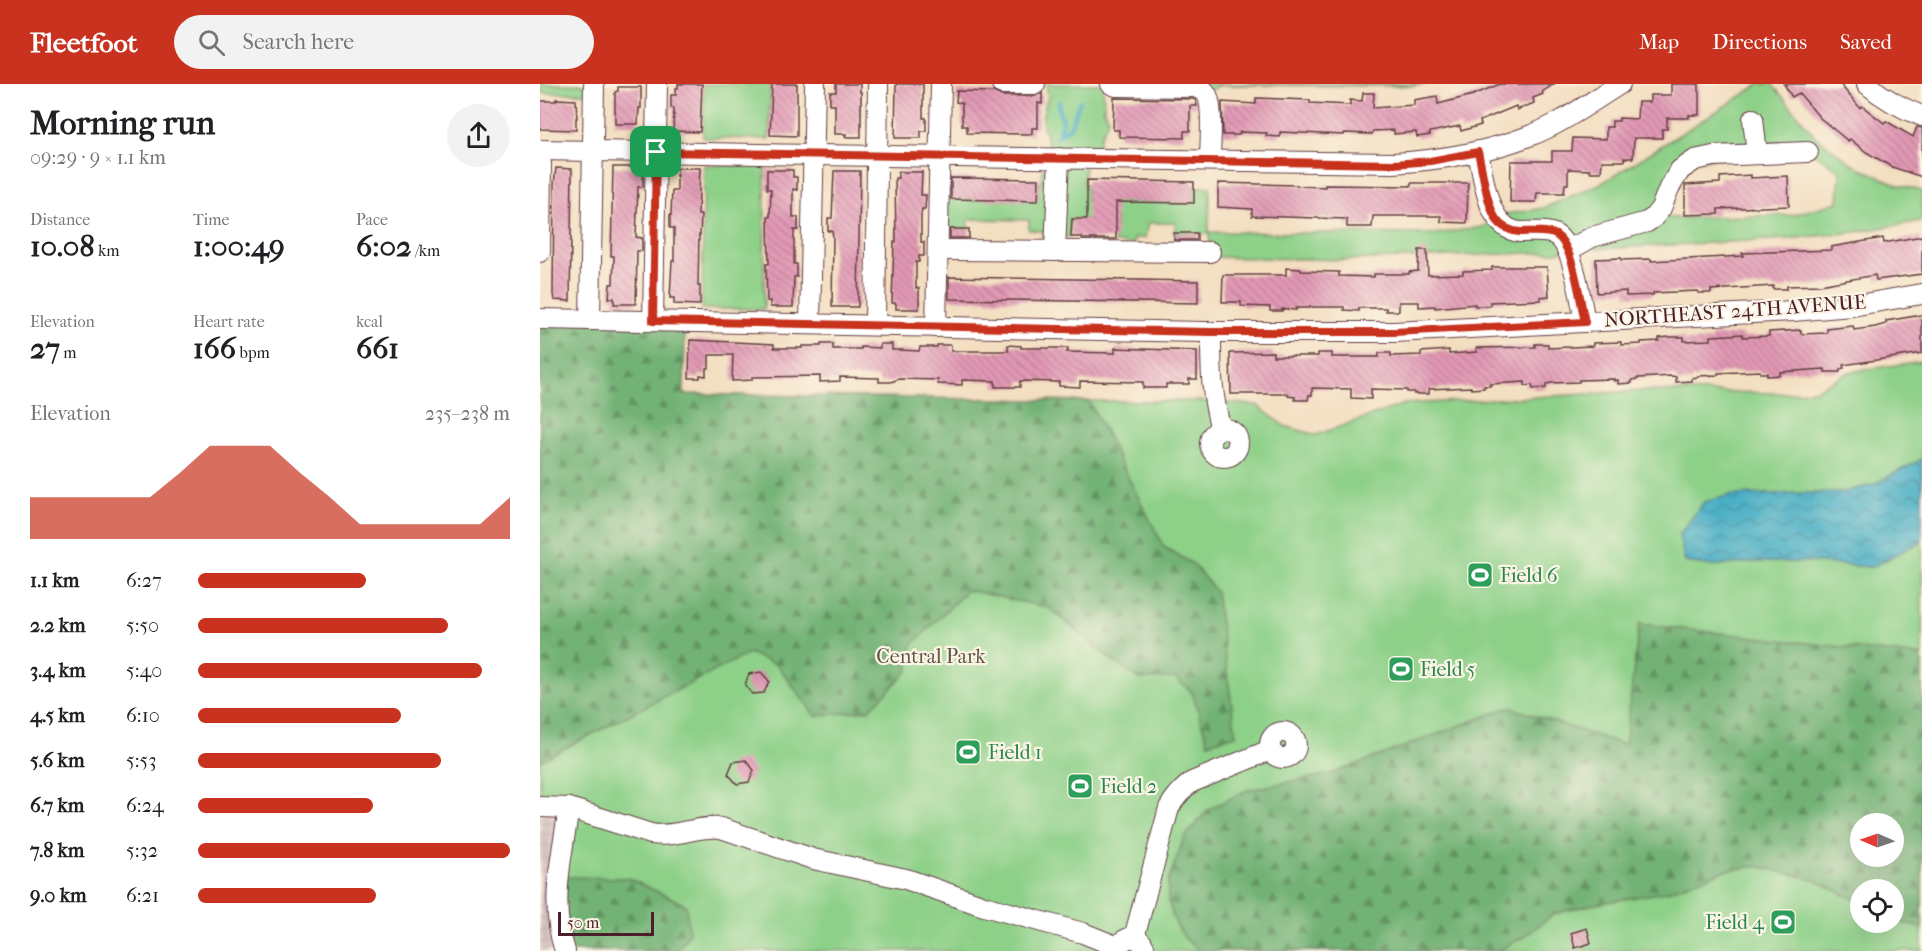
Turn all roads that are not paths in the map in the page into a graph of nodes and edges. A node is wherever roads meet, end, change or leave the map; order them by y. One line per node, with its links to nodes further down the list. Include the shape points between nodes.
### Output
1 (594, 84): 14 (street)
2 (657, 84): 15 (street)
3 (816, 84): 19 (street)
4 (878, 84): 20 (street)
5 (941, 84): 21 (street)
6 (1002, 84): 7 (street)
7 (1035, 84)
8 (1111, 84): 23 (street, via 1193,87 1206,92 1210,105)
9 (1620, 84): 16 (street, via 1546,128)
10 (1867, 84): 11 (street, via 1888,100)
11 (1922, 116)
12 (1753, 120): 18 (street)
13 (540, 150): 14 (street)
14 (593, 151): 15 (street); 33 (street)
15 (656, 152): 19 (street); 34 (street)
16 (1478, 152): 23 (street, via 1394,164); 26 (street, via 1497,220 1514,231 1556,235)
17 (1808, 153): 18 (street)
18 (1757, 154): 26 (street, via 1695,160 1680,170 1653,218)
19 (814, 155): 20 (street); 36 (street)
20 (877, 156): 21 (street); 37 (street)
21 (939, 157): 22 (street); 38 (street)
22 (1059, 158): 23 (street); 28 (street)
23 (1210, 160)
24 (541, 163): 25 (street)
25 (540, 233): 29 (street)
26 (1567, 249): 35 (street)
27 (949, 250): 28 (street)
28 (1055, 250): 30 (street)
29 (540, 252)
30 (1210, 252)
31 (1922, 294): 35 (street, NORTHEAST 24TH AVENUE, via 1827,309)
32 (540, 320): 33 (street, NORTHEAST 24TH AVENUE)
33 (590, 320): 34 (street, NORTHEAST 24TH AVENUE)
34 (653, 321): 36 (street, NORTHEAST 24TH AVENUE)
35 (1585, 322): 39 (street, NORTHEAST 24TH AVENUE, via 1394,332)
36 (810, 324): 37 (street, NORTHEAST 24TH AVENUE)
37 (875, 325): 38 (street, NORTHEAST 24TH AVENUE)
38 (936, 327): 39 (street, NORTHEAST 24TH AVENUE)
39 (1211, 332): 40 (street, via 1211,376)
40 (1221, 429)
41 (1270, 750): 44 (street, via 1192,782 1174,798)
42 (540, 807): 43 (street)
43 (569, 808): 44 (street, via 662,836 710,826 721,828 813,859 906,879 984,906); 45 (street, via 556,913)
44 (1129, 947)
45 (565, 951)

